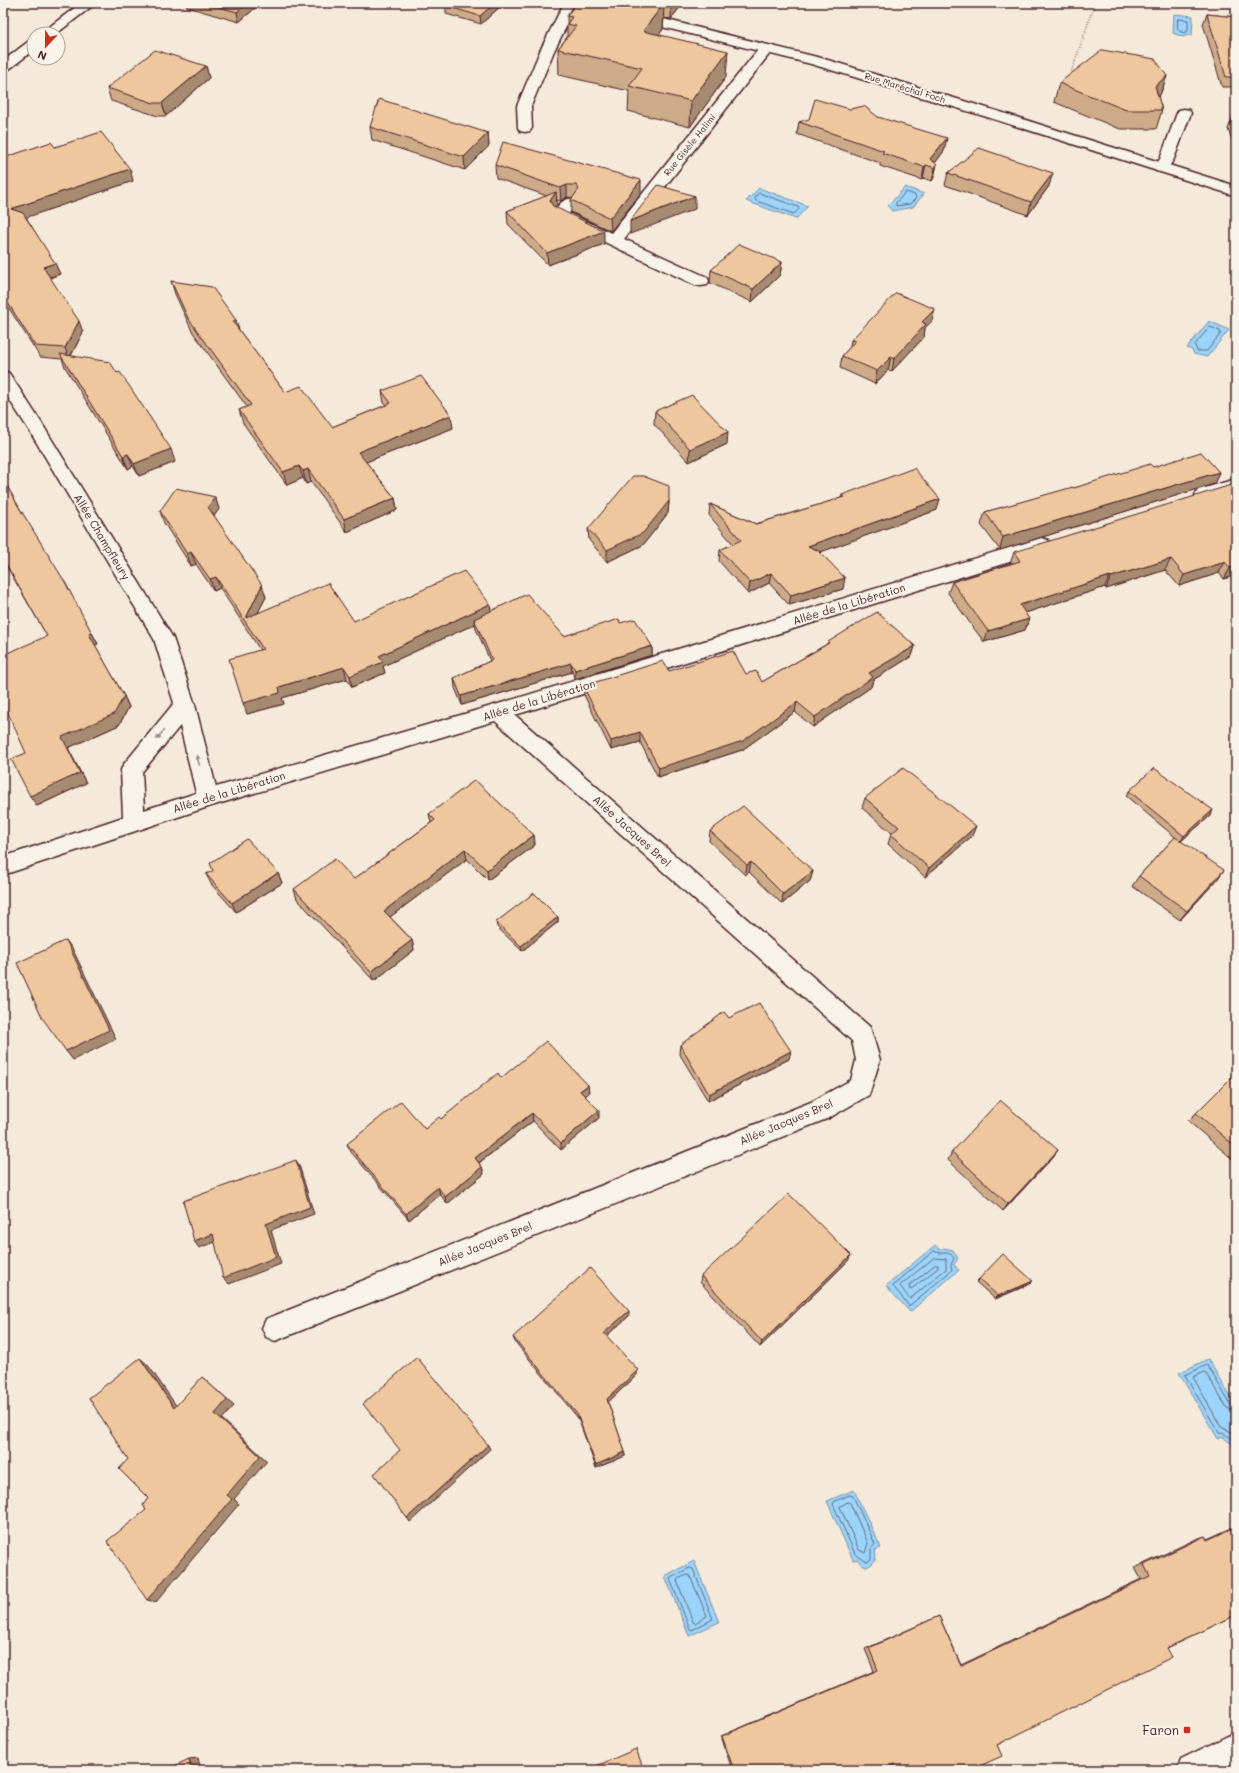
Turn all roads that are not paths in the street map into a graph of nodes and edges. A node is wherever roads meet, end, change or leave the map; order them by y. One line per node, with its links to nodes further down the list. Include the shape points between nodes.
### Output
1 (89, 3): 3 (lane)
2 (570, 3): 4 (street, Rue Maréchal Foch, via 640,17); 8 (lane, via 524,106)
3 (58, 26)
4 (766, 49): 9 (street, Rue Maréchal Foch, via 862,75); 12 (street, Rue Gisèle Halimi)
5 (26, 50): 6 (lane)
6 (3, 67)
7 (1184, 113): 9 (lane, via 1167,159)
8 (525, 128)
9 (1161, 168): 10 (street, Rue Maréchal Foch)
10 (1236, 191)
11 (570, 202): 12 (street, via 560,215)
12 (614, 240): 13 (street)
13 (700, 281)
14 (3, 377): 18 (street, Allée Champfleury, via 163,638)
15 (1236, 485): 16 (street)
16 (1183, 502)
17 (1062, 539): 19 (street, Allée de la Libération)
18 (185, 706): 20 (street, Allée Champfleury, one-way to 18); 21 (street, one-way to 21, via 131,770)
19 (498, 712): 20 (street, Allée de la Libération); 23 (street, Allée Jacques Brel, via 862,1035 868,1060 861,1087 820,1110)
20 (208, 798): 21 (street, Allée de la Libération)
21 (134, 823): 22 (street, Allée de la Libération)
22 (3, 866)
23 (275, 1328)
24 (1236, 1747): 25 (street)
25 (1192, 1770)

